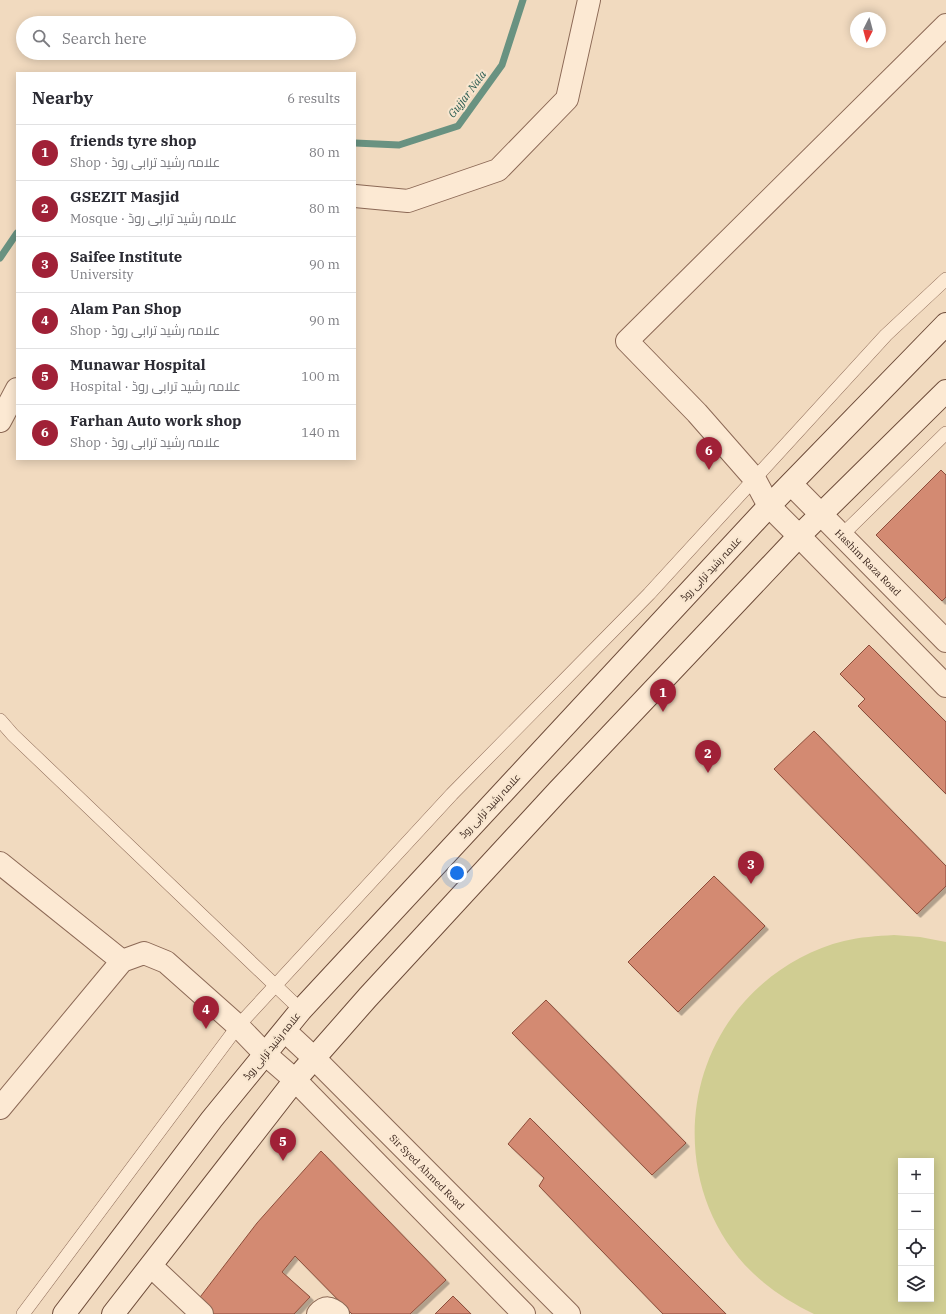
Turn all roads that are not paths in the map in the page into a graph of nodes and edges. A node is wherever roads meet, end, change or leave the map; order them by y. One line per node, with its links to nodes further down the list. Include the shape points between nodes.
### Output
1 (589, 0): 3 (street, via 567,99 498,170 408,201)
2 (946, 25): 10 (street, via 627,341 697,413)
3 (356, 196)
4 (946, 280): 10 (lane, via 886,335)
5 (946, 324): 11 (street, علامہ رشید ترابی روڈ)
6 (16, 391): 8 (street)
7 (946, 391): 13 (street)
8 (0, 421)
9 (946, 433): 14 (lane)
10 (754, 478): 12 (street); 21 (lane, via 649,594 452,794)
11 (791, 484): 12 (street, علامہ رشید ترابی روڈ); 13 (street, Hashim Raza Road)
12 (769, 506): 15 (street); 22 (street, علامہ رشید ترابی روڈ)
13 (821, 514): 14 (street, Hashim Raza Road); 15 (street)
14 (842, 535): 16 (street, Hashim Raza Road)
15 (799, 536): 17 (street); 26 (street, via 548,803)
16 (946, 641)
17 (946, 686)
18 (0, 720): 21 (lane)
19 (0, 863): 20 (street)
20 (122, 961): 23 (street, via 144,953 166,962); 28 (street)
21 (275, 985): 22 (lane); 23 (lane)
22 (301, 1010): 24 (street, علامہ رشید ترابی روڈ)
23 (238, 1026): 25 (street); 30 (lane)
24 (285, 1031): 25 (street, علامہ رشید ترابی روڈ); 26 (street, Sir Syed Ahmed Road)
25 (265, 1054): 27 (street); 31 (street, علامہ رشید ترابی روڈ, via 212,1119)
26 (314, 1058): 27 (street); 37 (street, Sir Syed Ahmed Road)
27 (295, 1080): 29 (street); 36 (street)
28 (0, 1108)
29 (151, 1266): 32 (street); 33 (street)
30 (23, 1314)
31 (64, 1314)
32 (113, 1314)
33 (202, 1314)
34 (318, 1314): 35 (street, via 328,1308 334,1309)
35 (338, 1314)
36 (524, 1314)
37 (569, 1314)

